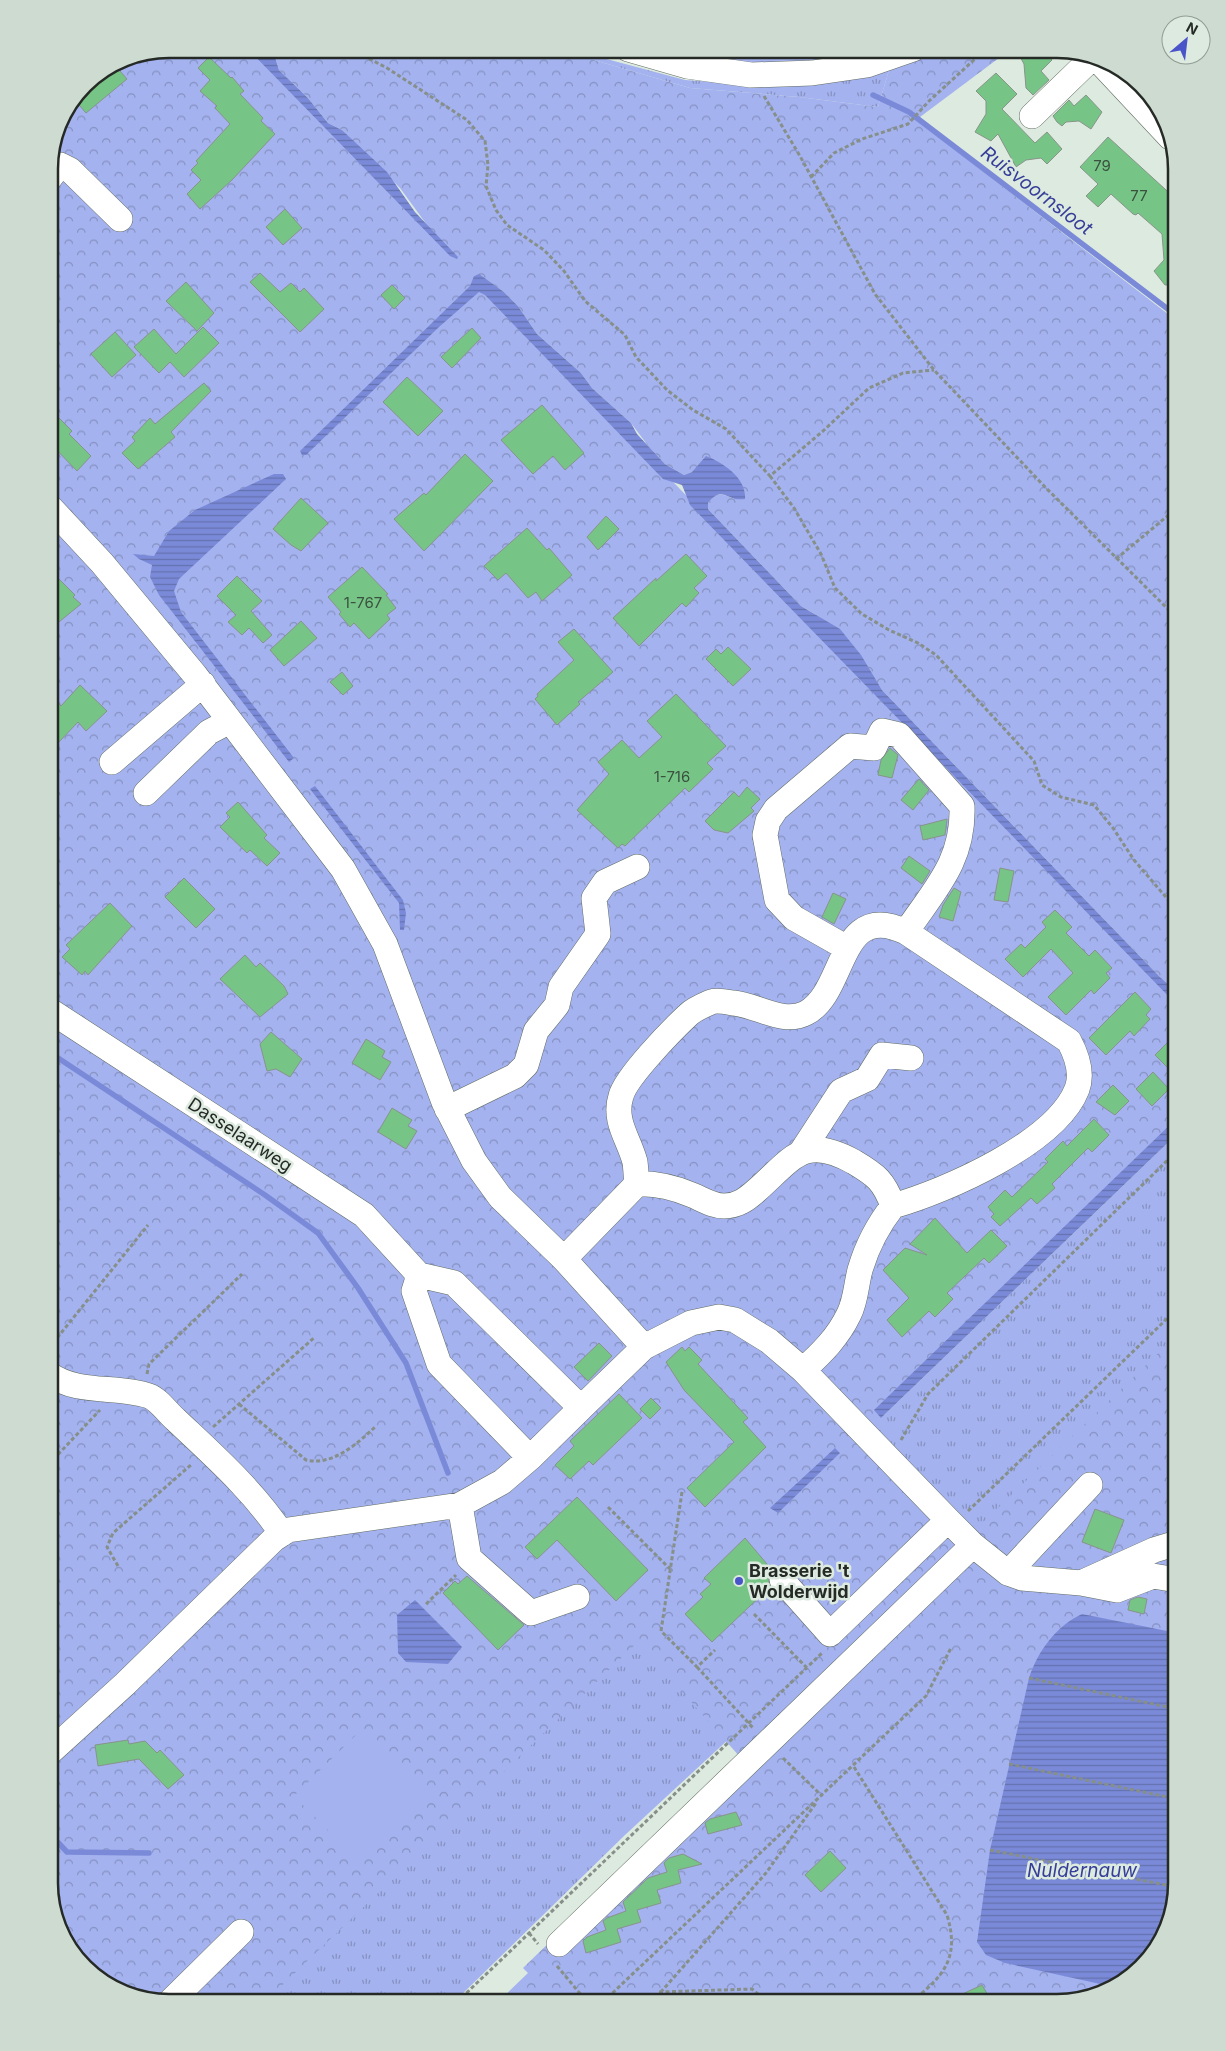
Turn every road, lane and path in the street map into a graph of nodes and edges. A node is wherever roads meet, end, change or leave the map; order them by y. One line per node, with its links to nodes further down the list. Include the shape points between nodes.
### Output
1 (368, 58): 14 (path, via 467,120 484,141 488,166 486,186 496,210 508,225 544,250 586,301 625,335 636,357 667,390 692,410 726,429)
2 (659, 58): 7 (street, via 686,66)
3 (887, 58): 7 (street, via 867,65 812,74)
4 (976, 58): 11 (path, via 908,124 862,139 834,153)
5 (1088, 62): 8 (street)
6 (1106, 69): 9 (street)
7 (752, 75): 11 (path)
8 (1032, 116)
9 (1160, 127)
10 (58, 166): 12 (street, via 70,170)
11 (811, 177): 13 (path, via 874,294)
12 (120, 219)
13 (934, 370): 14 (path, via 902,374 869,388); 17 (path)
14 (770, 476): 24 (path, via 794,508 821,554 835,588 862,614 936,655 1034,761 1042,785 1061,797 1094,805 1145,875)
15 (58, 516): 19 (street, via 102,562)
16 (1168, 516): 17 (path)
17 (1116, 559): 18 (path)
18 (1168, 609)
19 (202, 684): 20 (street); 21 (street)
20 (230, 720): 22 (street, via 208,732); 29 (street, via 343,869 381,936)
21 (112, 762)
22 (146, 793)
23 (637, 867): 29 (street, via 605,882 594,898 598,934 561,987 557,1005 536,1031 526,1065 515,1076)
24 (1168, 900)
25 (906, 932): 26 (street, via 894,927 874,927 857,933); 26 (street, via 950,868 961,836 962,806 900,735 882,731 874,748 850,746 776,809 768,821 765,835 777,900 794,918); 33 (street, via 1069,1041 1080,1071 1077,1089 1064,1110 1022,1146 991,1166 943,1189)
26 (847, 948): 32 (street, via 824,997 808,1013 794,1018 736,1003 712,1002 689,1014 638,1069 621,1096 620,1121 634,1161)
27 (58, 1016): 37 (street, Dasselaarweg, via 364,1215)
28 (911, 1058): 30 (street, via 882,1055 867,1078 841,1091)
29 (447, 1109): 35 (street, via 474,1161 500,1197)
30 (802, 1151): 32 (street, via 742,1203 716,1205 652,1183); 33 (street, via 820,1148 841,1155 880,1179)
31 (1168, 1160): 52 (path, via 928,1394)
32 (637, 1184): 35 (street)
33 (893, 1206): 42 (street, via 866,1250 857,1293 838,1334)
34 (148, 1225): 39 (path)
35 (564, 1259): 41 (street)
36 (242, 1274): 45 (path, via 149,1364)
37 (419, 1274): 47 (street, via 454,1283); 51 (street, via 414,1291 439,1364)
38 (1168, 1317): 57 (path)
39 (58, 1337)
40 (316, 1337): 46 (path)
41 (644, 1347): 42 (street, via 691,1323 719,1317 735,1320 769,1341); 47 (street)
42 (803, 1370): 52 (street)
43 (58, 1380): 44 (street)
44 (118, 1392): 45 (street); 50 (path)
45 (143, 1395): 49 (street, via 150,1396)
46 (239, 1404): 48 (path, via 306,1460 317,1462 336,1456); 49 (path)
47 (581, 1408): 51 (street)
48 (375, 1428)
49 (203, 1445): 58 (street, via 267,1511); 61 (path, via 113,1533 107,1547)
50 (58, 1455)
51 (530, 1458): 55 (street, via 502,1482)
52 (889, 1460): 57 (street)
53 (1090, 1485): 63 (street)
54 (682, 1492): 62 (path)
55 (460, 1505): 58 (street, via 288,1530); 67 (street, via 469,1558 531,1613)
56 (608, 1507): 62 (path)
57 (950, 1523): 59 (street); 65 (street, via 830,1634)
58 (282, 1534): 77 (street)
59 (973, 1544): 63 (street); 76 (street)
60 (1168, 1546): 66 (street)
61 (118, 1566)
62 (670, 1569): 71 (path, via 660,1630)
63 (1008, 1574): 66 (street)
64 (1168, 1578): 66 (street, via 1153,1576 1117,1590)
65 (782, 1580)
66 (1081, 1583)
67 (577, 1597)
68 (754, 1614): 72 (path)
69 (951, 1648): 79 (path, via 926,1696)
70 (715, 1650): 71 (path)
71 (696, 1667): 75 (path)
72 (810, 1672)
73 (1029, 1678): 74 (path)
74 (1168, 1707)
75 (749, 1723): 76 (path); 85 (path)
76 (767, 1742): 80 (path); 86 (street)
77 (58, 1744)
78 (1009, 1764): 81 (path)
79 (854, 1766): 80 (path); 93 (path, via 947,1915 952,1951 946,1968)
80 (821, 1795): 87 (path, via 766,1873); 91 (path)
81 (1168, 1797)
82 (990, 1850): 83 (path)
83 (1168, 1885)
84 (241, 1932): 88 (street)
85 (529, 1933): 86 (path); 89 (path)
86 (551, 1950): 90 (path)
87 (659, 1992): 92 (path, via 752,1989)
88 (179, 1993)
89 (467, 1993)
90 (581, 1993)
91 (611, 1994)
92 (758, 1994)
93 (919, 1994)

